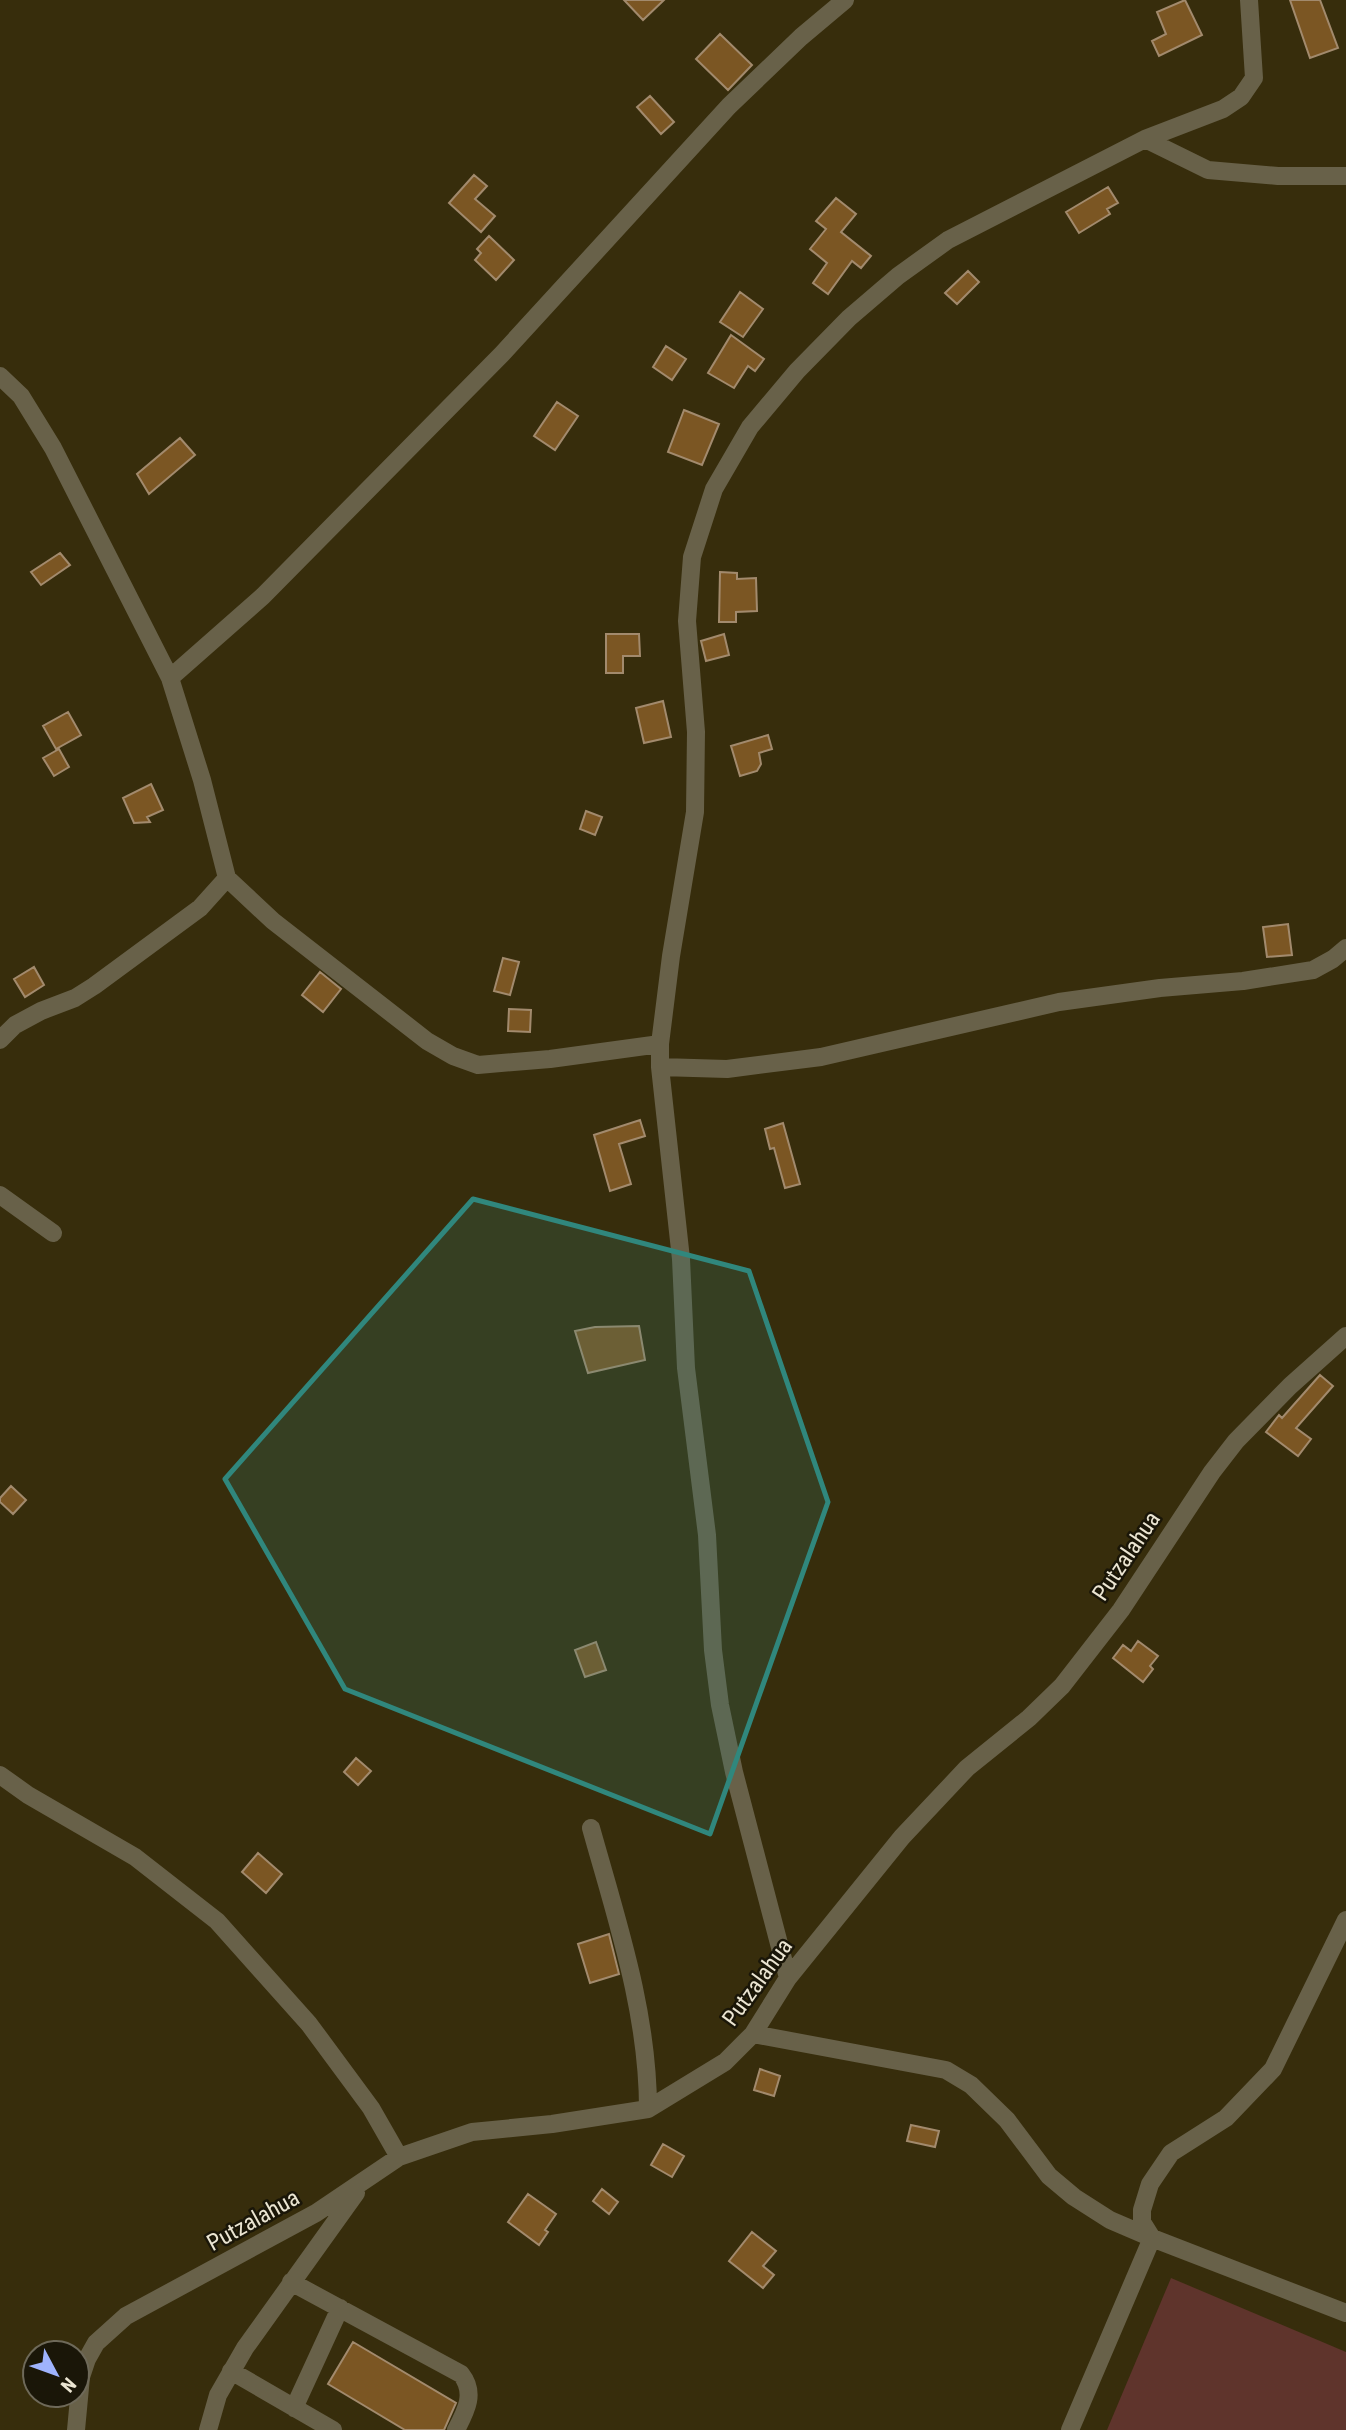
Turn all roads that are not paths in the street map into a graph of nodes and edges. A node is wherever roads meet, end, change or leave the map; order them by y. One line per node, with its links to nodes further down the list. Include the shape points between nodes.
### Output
1 (845, 0): 6 (street, via 729,106 502,354 263,596)
2 (1249, 0): 3 (street, via 1254,78 1241,97)
3 (1145, 139): 4 (street, via 1208,170); 10 (street, via 948,240 898,276 797,370 750,427 714,489 692,557 687,621 696,732 695,812)
4 (1346, 176)
5 (0, 376): 6 (street, via 22,396 53,448)
6 (170, 678): 7 (street)
7 (227, 878): 9 (street, via 200,908 94,986 15,1025); 10 (street, via 273,921 453,1056 478,1065)
8 (1346, 948): 11 (street, via 1313,970 1059,1002 821,1057 727,1069)
9 (0, 1040)
10 (660, 1044): 11 (street)
11 (660, 1067): 18 (street, via 720,1705)
12 (0, 1195): 13 (street)
13 (53, 1233)
14 (1346, 1336): 18 (street, Putzalahua, via 1236,1441 1121,1610 1062,1686 958,1778 902,1837)
15 (0, 1775): 21 (street, via 135,1857 217,1921 309,2024)
16 (591, 1828): 20 (street, via 639,2008)
17 (1346, 1920): 23 (street, via 1273,2069 1226,2118 1171,2153 1150,2184 1142,2222)
18 (788, 1978): 19 (street, Putzalahua)
19 (753, 2034): 20 (street, Putzalahua, via 717,2068); 23 (street, via 946,2070 971,2085 1007,2120 1057,2183 1110,2220)
20 (648, 2109): 21 (street, Putzalahua, via 472,2132)
21 (399, 2157): 22 (street, Putzalahua)
22 (365, 2182): 24 (street); 29 (street, Putzalahua, via 271,2239 126,2316 96,2343 87,2359)
23 (1152, 2238): 26 (street); 33 (street)
24 (291, 2282): 25 (street); 27 (street)
25 (340, 2308): 28 (street); 32 (street, via 461,2374 471,2393)
26 (1346, 2313)
27 (231, 2371): 28 (street); 30 (street)
28 (293, 2408): 31 (street)
29 (76, 2430)
30 (208, 2430)
31 (333, 2430)
32 (456, 2430)
33 (1070, 2430)

